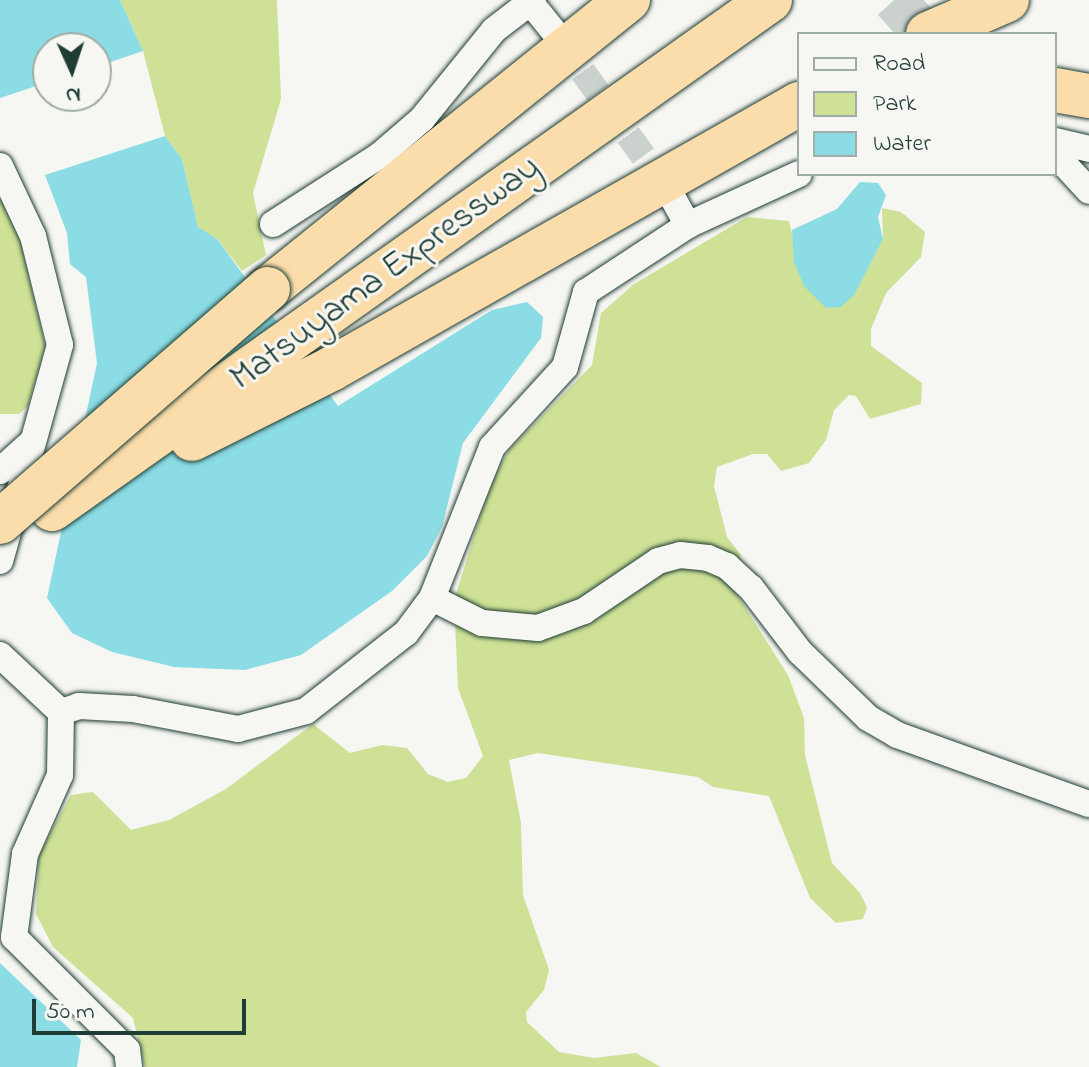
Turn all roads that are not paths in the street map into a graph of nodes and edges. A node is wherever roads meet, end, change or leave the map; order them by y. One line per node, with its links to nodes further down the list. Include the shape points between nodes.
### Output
1 (628, 0): 22 (highway, bridge, via 268,289)
2 (770, 0): 21 (highway, Matsuyama Expressway)
3 (1007, 0): 6 (highway)
4 (531, 1): 5 (street); 17 (street, via 494,30 422,119 379,156)
5 (553, 30)
6 (933, 32)
7 (1057, 90): 8 (highway)
8 (1089, 96)
9 (797, 105): 21 (highway, via 331,369)
10 (1057, 141): 11 (street)
11 (1089, 149)
12 (1057, 156): 15 (street)
13 (0, 166): 19 (street, via 33,236 60,345)
14 (797, 175): 18 (street)
15 (1089, 191)
16 (670, 193): 18 (street)
17 (273, 224)
18 (688, 225): 25 (street, via 586,292 565,367 492,447)
19 (32, 442): 20 (street); 24 (street)
20 (0, 471)
21 (52, 509): 23 (highway, Matsuyama Expressway)
22 (0, 522)
23 (0, 546)
24 (0, 561)
25 (432, 598): 27 (street, via 406,633 363,668 306,711 270,725 238,729 99,706); 28 (street, via 482,623 538,628 584,611 658,561 680,555 708,558 751,588 800,652 868,718 897,735)
26 (0, 655): 27 (street)
27 (61, 712): 29 (street, via 60,775 25,854 14,937 127,1050)
28 (1089, 804)
29 (129, 1067)

